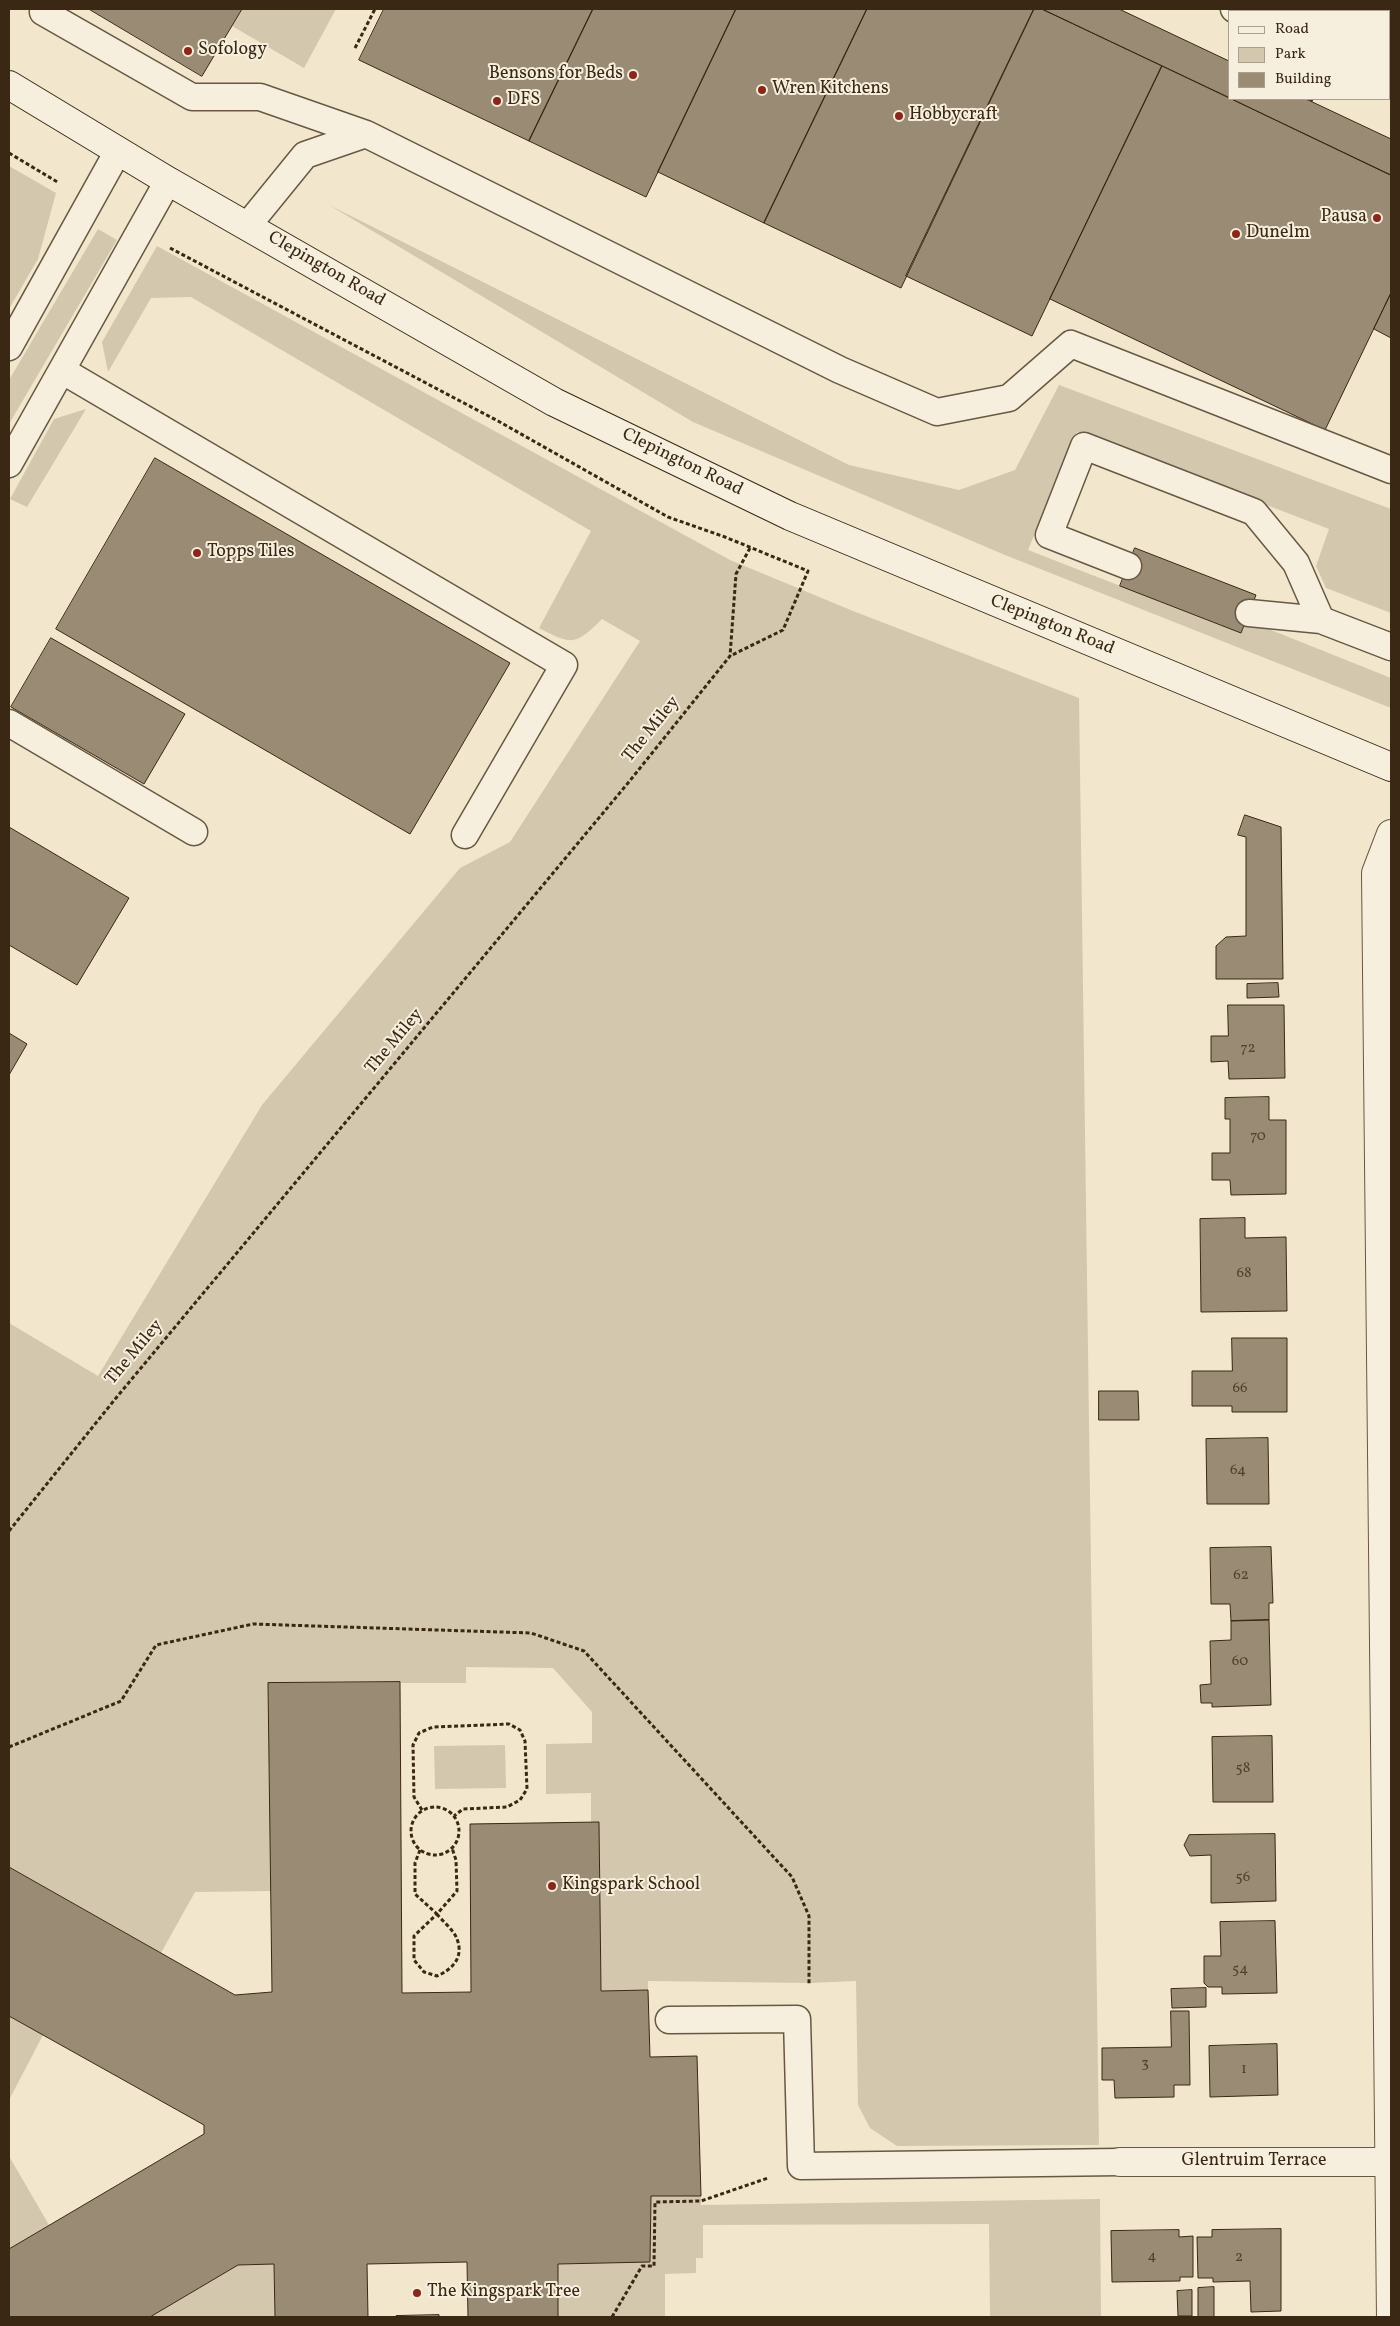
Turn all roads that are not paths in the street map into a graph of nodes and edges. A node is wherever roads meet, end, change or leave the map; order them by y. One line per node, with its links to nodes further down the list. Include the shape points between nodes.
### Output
1 (43, 12): 3 (lane, via 192,97 260,97)
2 (9, 85): 4 (street, Clepington Road)
3 (366, 134): 6 (lane, via 305,156); 10 (lane, via 832,366 937,412 1009,398 1070,344)
4 (118, 152): 5 (street, Clepington Road); 7 (lane)
5 (168, 181): 6 (street, Clepington Road); 8 (lane)
6 (248, 226): 16 (street, Clepington Road, via 554,402 790,516)
7 (9, 347)
8 (63, 371): 9 (lane); 19 (lane, via 564,665)
9 (9, 464)
10 (1391, 470)
11 (1128, 566): 13 (lane, via 1049,535 1084,446 1254,512 1296,563)
12 (1249, 613): 13 (lane)
13 (1320, 620): 14 (lane)
14 (1391, 647)
15 (9, 723): 17 (lane)
16 (1391, 767)
17 (194, 832)
18 (1391, 834): 20 (street, via 1376,873)
19 (464, 835)
20 (1388, 1574): 23 (street)
21 (669, 2020): 22 (lane, via 797,2019 801,2166)
22 (1120, 2162): 23 (street, Glentruim Terrace)
23 (1389, 2162): 24 (street)
24 (1391, 2317)

